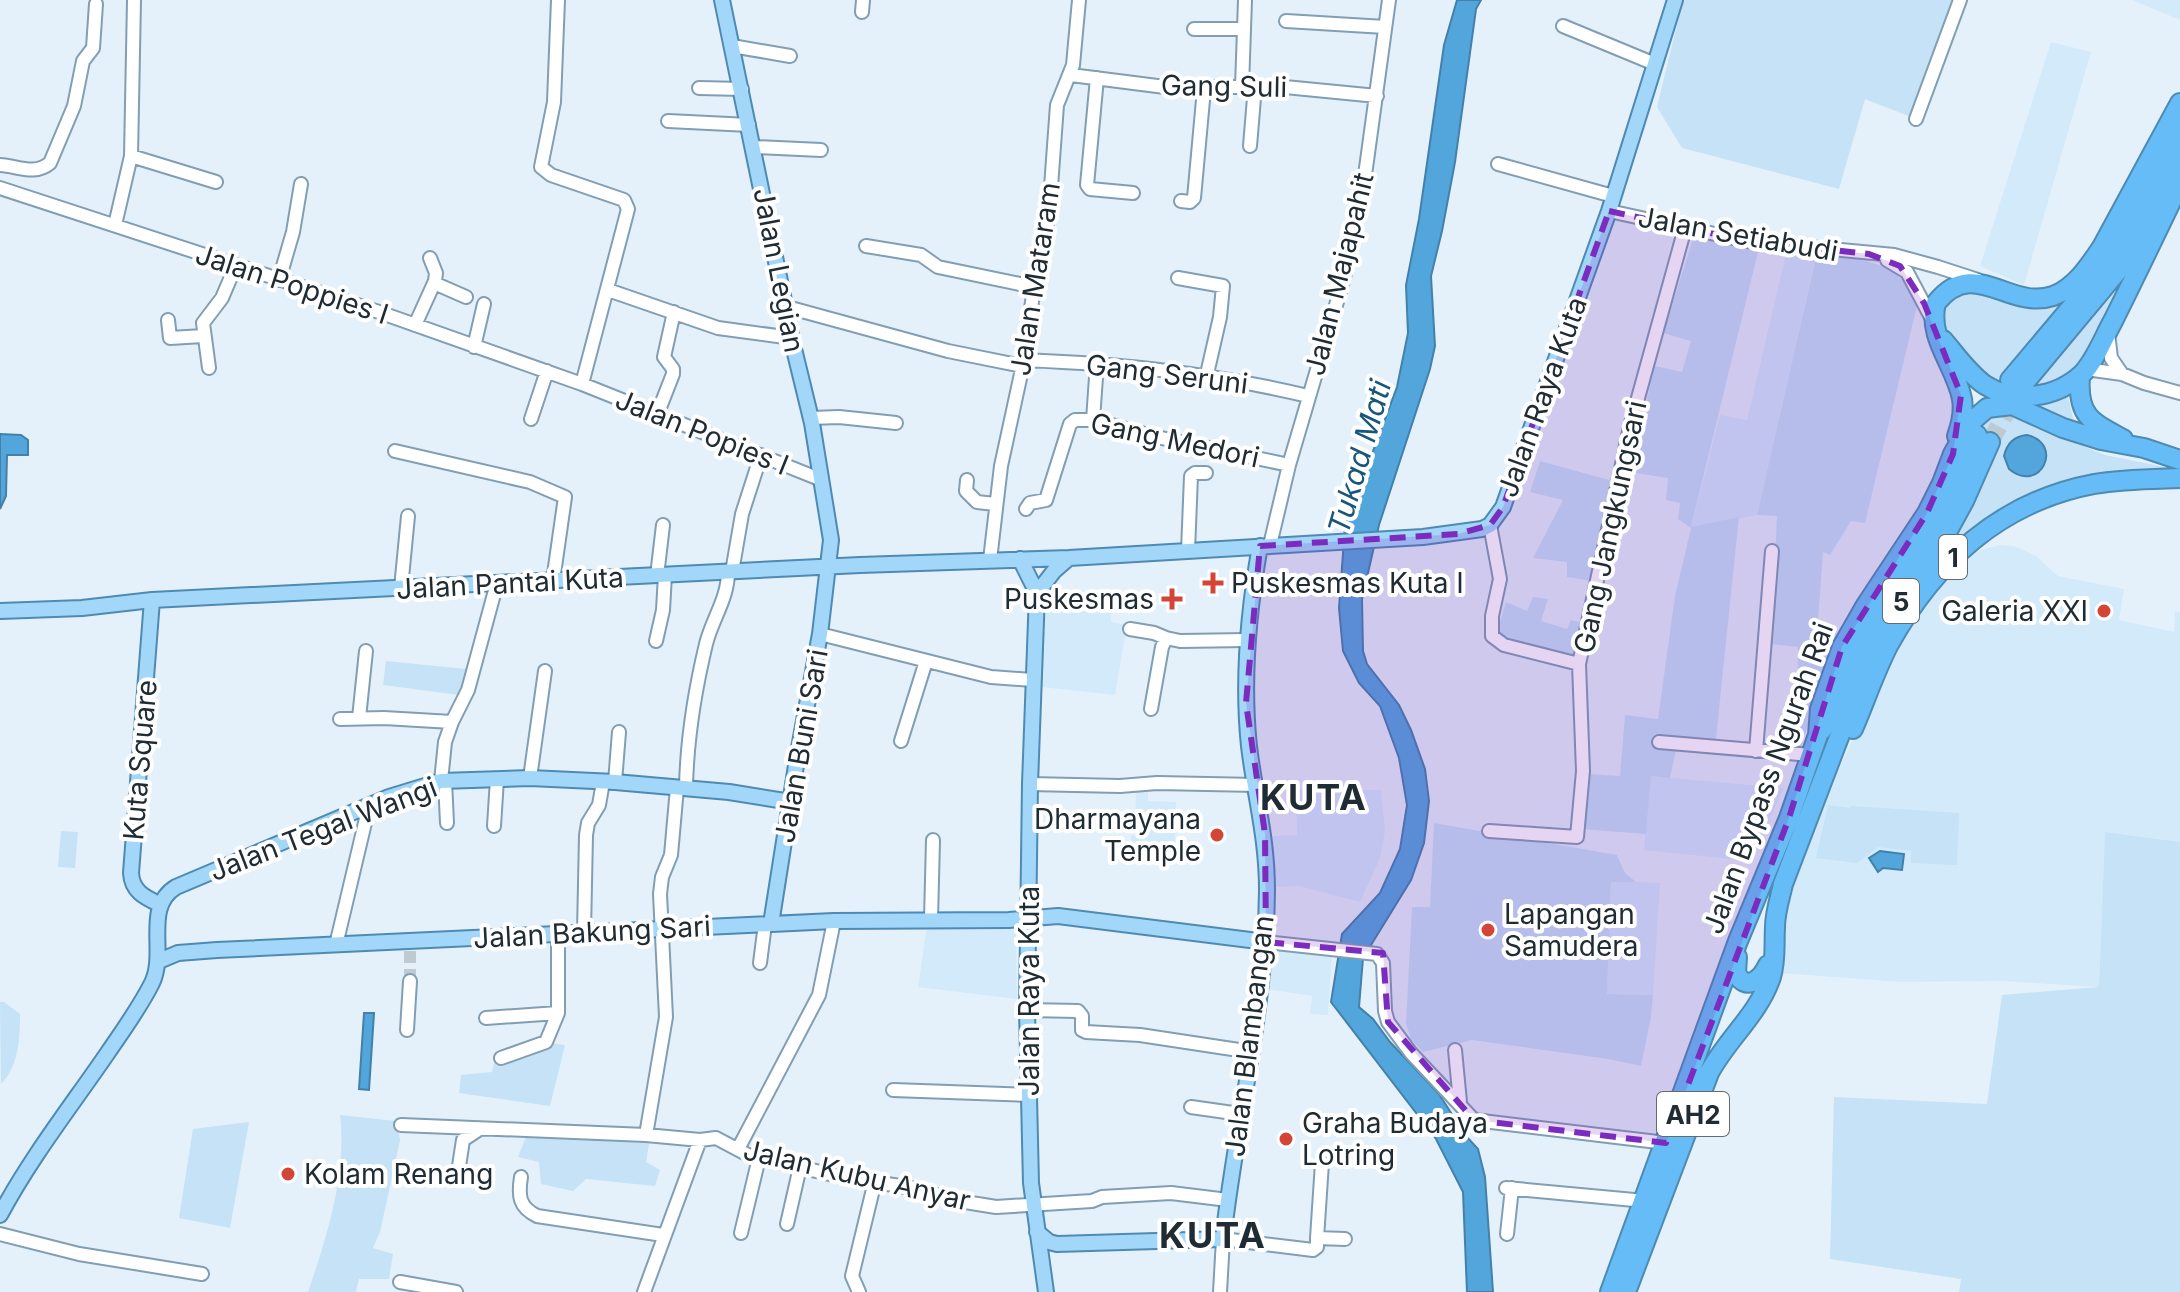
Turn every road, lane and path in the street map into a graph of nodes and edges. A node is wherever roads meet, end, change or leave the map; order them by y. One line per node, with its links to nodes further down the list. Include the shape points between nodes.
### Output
1 (134, 0): 34 (street)
2 (558, 0): 55 (street, via 554,102 541,167 627,204)
3 (722, 0): 15 (main road, Jalan Legian)
4 (1079, 0): 18 (street, Jalan Mataram)
5 (1245, 0): 14 (street)
6 (1389, 0): 12 (street, Jalan Majapahit)
7 (1675, 0): 17 (main road, Jalan Raya Kuta)
8 (1960, 0): 26 (street)
9 (96, 4): 36 (street, via 93,48 83,61 74,106 50,163 38,171)
10 (1286, 21): 12 (street)
11 (1563, 26): 17 (street)
12 (1385, 27): 24 (street, Jalan Majapahit)
13 (1194, 29): 14 (street)
14 (1244, 29): 20 (street)
15 (732, 46): 16 (street); 22 (main road, Jalan Legian)
16 (790, 56)
17 (1655, 64): 43 (main road, Jalan Raya Kuta)
18 (1071, 75): 19 (street, Gang Suli); 54 (street, Jalan Mataram, via 1057,105 1049,214)
19 (1097, 78): 23 (street, Gang Suli); 41 (street, via 1087,185)
20 (1249, 86): 23 (street, Gang Suli); 24 (street, Gang Suli); 30 (street)
21 (699, 88): 22 (street)
22 (742, 89): 28 (main road, Jalan Legian)
23 (1204, 89): 42 (street, via 1194,200)
24 (1377, 96): 76 (street, Jalan Majapahit, via 1344,278)
25 (2180, 103): 53 (highway, via 2116,223 2079,277 2042,298 2014,296)
26 (1916, 119)
27 (668, 121): 28 (street)
28 (749, 125): 31 (main road, Jalan Legian)
29 (2180, 126): 33 (highway, via 2112,258 2015,384 2120,268)
30 (1250, 146)
31 (754, 147): 32 (street); 58 (main road, Jalan Legian)
32 (821, 150)
33 (2180, 154)
34 (131, 156): 37 (street); 44 (street)
35 (1498, 164): 43 (street, Jalan Setiabudi)
36 (0, 165)
37 (216, 182)
38 (2180, 183): 63 (highway)
39 (301, 184): 51 (street)
40 (0, 188): 44 (street, Jalan Poppies I)
41 (1133, 193)
42 (1181, 201)
43 (1611, 204): 45 (street, Jalan Setiabudi); 96 (main road, Jalan Raya Kuta, via 1503,507)
44 (115, 225): 49 (street, Jalan Poppies I)
45 (1685, 228): 47 (street, Jalan Setiabudi, via 1747,241); 121 (street, Gang Jangkungsari, via 1630,427)
46 (866, 246): 54 (street)
47 (1869, 254): 53 (street, Jalan Setiabudi, via 1914,260); 62 (street, Jalan Setiabudi, via 1907,272)
48 (430, 258): 52 (street)
49 (236, 265): 51 (street, Jalan Poppies I); 64 (street, via 222,298 206,317)
50 (1178, 278): 72 (street, via 1223,286)
51 (279, 280): 61 (street, Jalan Poppies I)
52 (434, 283): 56 (street); 61 (street)
53 (1988, 284): 62 (highway, via 1962,284 1946,291 1936,303)
54 (1034, 287): 67 (street, Jalan Mataram)
55 (608, 290): 59 (street); 74 (street)
56 (466, 297)
57 (484, 304): 66 (street)
58 (787, 307): 65 (main road, Jalan Legian); 67 (street, Gang Seruni, via 948,351)
59 (674, 312): 65 (street, via 728,331); 77 (street, via 664,357 673,374)
60 (168, 320): 64 (street, via 170,338)
61 (415, 325): 66 (street, Jalan Poppies I)
62 (1936, 329): 71 (highway, via 1975,376 2002,392 2043,395); 84 (highway, via 1963,402)
63 (2108, 329): 71 (highway); 73 (street, via 2109,352)
64 (203, 336): 69 (street)
65 (792, 338): 78 (main road, Jalan Legian)
66 (474, 347): 70 (street, Jalan Poppies I)
67 (1023, 363): 68 (street, Gang Seruni); 92 (street, Jalan Mataram)
68 (1097, 363): 72 (street, Gang Seruni); 80 (street)
69 (209, 368)
70 (547, 371): 74 (street, Jalan Poppies I); 79 (street)
71 (2083, 372): 73 (street); 82 (highway, via 2080,396 2088,418)
72 (1207, 374): 76 (street, Gang Seruni)
73 (2122, 374): 75 (street)
74 (582, 384): 77 (street, Jalan Popies I)
75 (2180, 392)
76 (1308, 396): 87 (street, Jalan Majapahit)
77 (657, 415): 85 (street, Jalan Popies I)
78 (811, 418): 81 (street); 90 (main road, Jalan Legian)
79 (531, 419)
80 (1093, 420): 87 (street, Gang Medori); 93 (street, Gang Medori, via 1071,422 1047,499)
81 (896, 423)
82 (2144, 448): 84 (highway, Jalan Bypass Ngurah Rai / 1, via 2101,440 2004,405 1979,414); 86 (highway, Jalan Bypass Ngurah Rai / 1)
83 (395, 451): 108 (street, via 514,478 565,497)
84 (1953, 454): 129 (highway, Jalan Bypass Ngurah Rai / 1, via 1927,513 1842,647 1820,709)
85 (761, 455): 90 (street, Jalan Popies I); 106 (street)
86 (2180, 460)
87 (1289, 465): 98 (street, Jalan Majapahit)
88 (1206, 473): 99 (street, via 1191,476)
89 (2180, 478): 134 (highway, Jalan Bypass Ngurah Rai / 1, via 2126,480 2073,490 2002,519 1968,542 1935,576 1897,631 1843,750)
90 (822, 480): 97 (main road, Jalan Legian)
91 (967, 480): 92 (street, via 966,491 977,502)
92 (995, 504): 103 (street, Jalan Mataram)
93 (1026, 509)
94 (408, 516): 110 (street)
95 (663, 525): 107 (street)
96 (1490, 525): 98 (main road, Jalan Raya Kuta, via 1458,534); 121 (street, via 1500,571 1492,616 1494,640)
97 (831, 540): 104 (main road); 105 (main road, Jalan Buni Sari)
98 (1265, 546): 99 (main road, Jalan Raya Kuta); 117 (main road, Jalan Blambangan)
99 (1188, 551): 101 (main road, Jalan Raya Kuta)
100 (1772, 551): 132 (street)
101 (1069, 558): 102 (main road, Jalan Raya Kuta); 111 (main road)
102 (1020, 559): 103 (main road, Jalan Pantai Kuta); 111 (main road, Jalan Raya Kuta)
103 (990, 560): 104 (main road, Jalan Pantai Kuta)
104 (860, 565): 105 (main road, Jalan Pantai Kuta)
105 (827, 567): 106 (main road, Jalan Pantai Kuta); 115 (main road, Jalan Buni Sari)
106 (730, 572): 107 (main road, Jalan Pantai Kuta); 141 (street, via 705,652)
107 (661, 576): 108 (main road, Jalan Pantai Kuta); 118 (street, via 663,610)
108 (553, 581): 109 (main road, Jalan Pantai Kuta)
109 (497, 583): 110 (main road, Jalan Pantai Kuta); 127 (street, via 468,690)
110 (401, 588): 112 (main road, Jalan Pantai Kuta)
111 (1037, 593): 123 (main road, Jalan Raya Kuta)
112 (155, 600): 113 (main road, Jalan Pantai Kuta); 148 (main road, Kuta Square, via 132,882 137,891)
113 (0, 611)
114 (1130, 629): 116 (street)
115 (820, 634): 120 (street); 142 (main road, Jalan Buni Sari)
116 (1166, 638): 117 (street); 124 (street)
117 (1247, 640): 140 (main road, Jalan Blambangan, via 1246,703)
118 (656, 641)
119 (366, 651): 125 (street)
120 (926, 661): 123 (street, via 991,677); 130 (street)
121 (1579, 664): 146 (street, Gang Jangkungsari, via 1583,771 1578,832 1574,839)
122 (545, 671): 135 (street)
123 (1032, 680): 139 (main road, Jalan Raya Kuta)
124 (1151, 709)
125 (359, 718): 126 (street); 127 (street)
126 (340, 719)
127 (452, 722): 137 (street, via 443,751)
128 (619, 732): 138 (street)
129 (1818, 735): 133 (highway, Jalan Bypass Ngurah Rai / AH2); 134 (highway, 5, via 1866,632 1935,528 1984,439 1964,501 1868,661)
130 (901, 741)
131 (1659, 742): 132 (street)
132 (1756, 751): 133 (street)
133 (1811, 755): 156 (highway, Jalan Bypass Ngurah Rai / AH2)
134 (1828, 768): 159 (highway, Jalan Bypass Ngurah Rai / AH2, via 1783,884)
135 (530, 778): 136 (main road, Jalan Tegal Wangi); 138 (main road, Jalan Tegal Wangi)
136 (497, 779): 137 (main road, Jalan Tegal Wangi); 145 (street)
137 (443, 781): 143 (main road, Jalan Tegal Wangi); 144 (street)
138 (609, 782): 141 (main road, Jalan Tegal Wangi); 154 (street, via 588,823)
139 (1030, 784): 140 (street); 149 (main road, Jalan Raya Kuta)
140 (1257, 785): 157 (main road, Jalan Blambangan, via 1266,852)
141 (682, 788): 142 (main road, Jalan Tegal Wangi); 153 (street, via 661,884)
142 (791, 802): 152 (main road, Jalan Buni Sari)
143 (369, 806): 148 (main road, Jalan Tegal Wangi, via 194,878); 158 (street)
144 (447, 823)
145 (494, 826)
146 (1489, 831)
147 (933, 840): 150 (street)
148 (162, 900): 160 (main road)
149 (1028, 918): 150 (main road, Jalan Bakung Sari); 157 (main road, Jalan Bakung Sari, via 1080,918); 163 (main road, Jalan Raya Kuta)
150 (931, 919): 151 (main road, Jalan Bakung Sari)
151 (834, 921): 152 (main road, Jalan Bakung Sari); 180 (street, via 819,995)
152 (768, 924): 153 (main road, Jalan Bakung Sari); 161 (street)
153 (662, 929): 154 (main road, Jalan Bakung Sari); 177 (street, via 666,1017)
154 (584, 932): 155 (main road, Jalan Bakung Sari)
155 (558, 933): 158 (main road, Jalan Bakung Sari); 164 (street)
156 (1738, 941): 159 (highway, via 1736,973 1748,983 1760,980); 179 (highway, Jalan Bypass Ngurah Rai / AH2)
157 (1266, 942): 168 (main road, Jalan Blambangan); 172 (street, via 1374,952 1383,963 1388,1022)
158 (336, 945): 160 (main road, Jalan Bakung Sari, via 178,953)
159 (1774, 948): 210 (highway, Jalan Bypass Ngurah Rai / AH2, via 1762,998 1709,1073)
160 (159, 961): 190 (main road, via 139,1006)
161 (760, 963)
162 (410, 981): 166 (street)
163 (1027, 1010): 168 (street, via 1078,1011 1086,1032); 171 (main road, Jalan Raya Kuta)
164 (558, 1013): 165 (street); 169 (street, via 546,1042)
165 (486, 1018)
166 (407, 1030)
167 (1455, 1050): 172 (street)
168 (1252, 1052): 174 (main road, Jalan Blambangan)
169 (501, 1058)
170 (893, 1090): 171 (street)
171 (1029, 1095): 189 (main road, Jalan Raya Kuta)
172 (1460, 1103): 179 (street, via 1474,1120 1489,1124)
173 (1191, 1107): 174 (street)
174 (1240, 1114): 187 (main road, Jalan Blambangan)
175 (401, 1125): 176 (street, Jalan Kubu Anyar)
176 (478, 1130): 177 (street, Jalan Kubu Anyar); 183 (street, via 463,1140)
177 (646, 1135): 178 (street, Jalan Kubu Anyar)
178 (700, 1140): 180 (street, Jalan Kubu Anyar, via 716,1138); 196 (street)
179 (1666, 1143): 188 (highway, Jalan Bypass Ngurah Rai / AH2)
180 (738, 1149): 181 (street, Jalan Kubu Anyar)
181 (759, 1158): 184 (street, Jalan Kubu Anyar); 193 (street)
182 (1322, 1163): 197 (street)
183 (459, 1166)
184 (800, 1167): 186 (street, Jalan Kubu Anyar); 191 (street)
185 (521, 1177): 196 (street, via 519,1199 537,1216)
186 (875, 1181): 189 (street, Jalan Kubu Anyar, via 984,1206); 206 (street, via 852,1276)
187 (1228, 1200): 189 (street, Jalan Kubu Anyar, via 1171,1193); 198 (main road, Jalan Blambangan)
188 (1645, 1201): 195 (street, via 1509,1188); 209 (highway, Jalan Bypass Ngurah Rai / AH2)
189 (1034, 1206): 192 (main road, Jalan Raya Kuta)
190 (0, 1215)
191 (787, 1224)
192 (1037, 1232): 200 (main road); 201 (main road, Jalan Raya Kuta)
193 (741, 1233)
194 (0, 1234): 202 (street, via 66,1252)
195 (1507, 1234)
196 (663, 1235): 205 (street)
197 (1317, 1238): 198 (street, via 1313,1250); 199 (street)
198 (1223, 1239): 200 (main road); 208 (street)
199 (1345, 1239)
200 (1057, 1244): 201 (main road)
201 (1041, 1258): 207 (main road, Jalan Raya Kuta)
202 (202, 1274)
203 (402, 1285): 204 (street)
204 (456, 1292)
205 (644, 1292)
206 (859, 1292)
207 (1046, 1292)
208 (1220, 1292)
209 (1610, 1292)
210 (1626, 1292)

